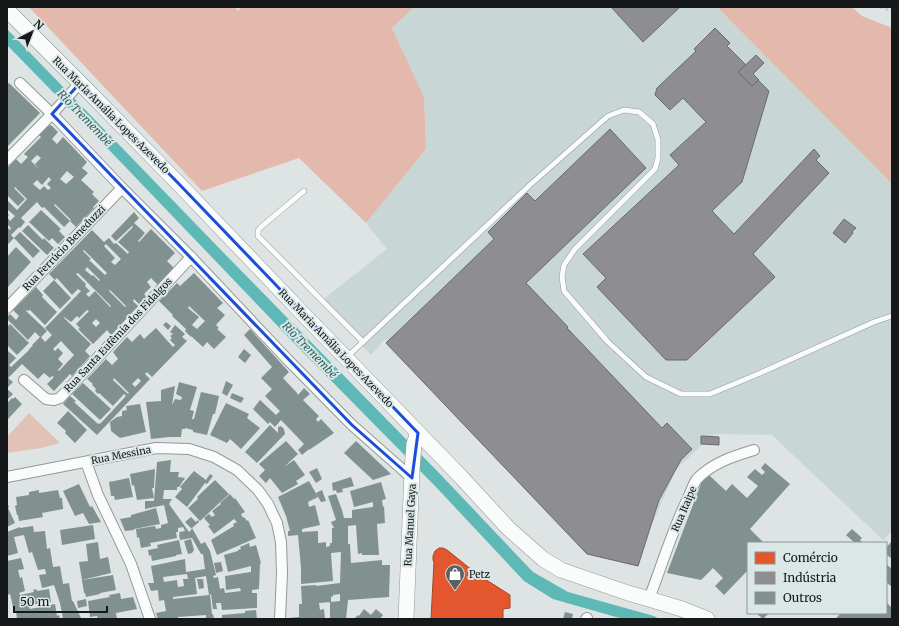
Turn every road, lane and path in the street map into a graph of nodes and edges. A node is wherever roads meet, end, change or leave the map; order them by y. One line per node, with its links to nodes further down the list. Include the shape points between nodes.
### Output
1 (880, 7): 3 (path)
2 (7, 10): 5 (main road, Rua Maria Amália Lopes Azevedo)
3 (892, 11)
4 (20, 83): 6 (street)
5 (76, 86): 6 (street); 14 (main road, Rua Maria Amália Lopes Azevedo, via 174,179)
6 (52, 114): 7 (street); 8 (street)
7 (7, 160)
8 (122, 188): 10 (street); 11 (street, Rua Ferrúcio Beneduzzi)
9 (304, 191): 13 (lane, via 261,227 258,236)
10 (191, 258): 15 (street, Rua Santa Eufêmia dos Fidalgos, via 60,398 46,399); 19 (street, via 352,425)
11 (7, 308)
12 (892, 316): 13 (lane, via 710,394 681,394 646,377 608,342 574,302 564,290 562,277 564,265 575,250 655,169 658,140 653,124 639,112 624,110 608,116 596,126)
13 (363, 342): 14 (lane)
14 (346, 358): 16 (main road, Rua Maria Amália Lopes Azevedo)
15 (24, 380)
16 (416, 438): 19 (main road, Rua Manuel Gaya); 21 (main road, Rua Maria Amália Lopes Azevedo, via 543,559 561,570)
17 (754, 450): 21 (street, Rua Itaipe, via 719,463 696,480)
18 (86, 462): 20 (street, Rua Messina); 22 (street, via 98,495 131,564); 23 (street, Rua Messina, via 156,448 189,449 237,470 258,490 277,523 281,542 282,573)
19 (412, 474): 24 (main road, Rua Manuel Gaya)
20 (7, 477)
21 (649, 599): 25 (main road, Rua Maria Amália Lopes Azevedo)
22 (150, 619)
23 (280, 619)
24 (406, 619)
25 (707, 619)

